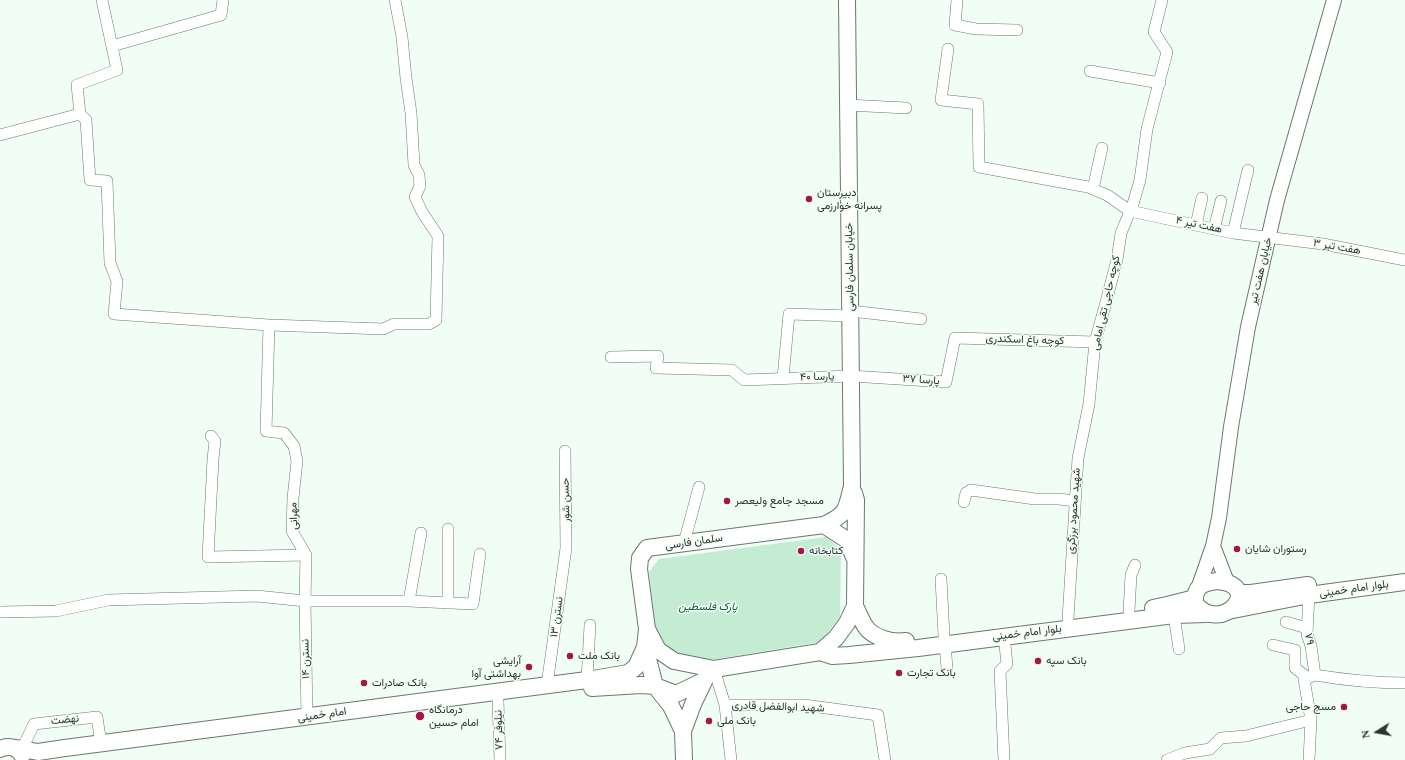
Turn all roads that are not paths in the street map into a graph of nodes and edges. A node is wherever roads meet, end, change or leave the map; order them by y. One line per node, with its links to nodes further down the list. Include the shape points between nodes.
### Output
1 (102, 0): 9 (street)
2 (223, 0): 9 (street, via 221,15)
3 (395, 0): 30 (street, via 411,113 414,165 419,175 420,186 415,197 438,236 436,320 429,324 394,324 383,329)
4 (847, 0): 13 (main road, خیابان سلمان فارسی)
5 (957, 0): 8 (street, via 955,25 976,29)
6 (1162, 0): 12 (street, کوچه حاجی تقی امامی, via 1154,32 1167,52)
7 (1334, 0): 26 (street, خیابان هفت تیر)
8 (1017, 30)
9 (112, 46): 15 (street, via 117,70 77,84)
10 (948, 49): 19 (street, via 941,100 978,104 979,167)
11 (1090, 71): 12 (street)
12 (1160, 83): 22 (street, کوچه حاجی تقی امامی, via 1147,129 1140,180)
13 (847, 105): 14 (street); 28 (main road, خیابان سلمان فارسی)
14 (906, 108)
15 (80, 114): 16 (street); 30 (street, via 86,120 90,180 107,181 110,263 117,281 114,314)
16 (0, 135)
17 (1102, 148): 19 (street)
18 (1248, 170): 25 (street)
19 (1093, 189): 22 (street)
20 (1202, 198): 23 (street)
21 (1221, 201): 24 (street)
22 (1132, 208): 23 (street, هفت تیر ۴); 32 (street, کوچه حاجی تقی امامی, via 1121,233 1110,288)
23 (1196, 225): 24 (street, هفت تیر ۴)
24 (1214, 229): 25 (street, هفت تیر ۴)
25 (1233, 232): 26 (street, هفت تیر ۴)
26 (1268, 238): 27 (street, هفت تیر ۳, via 1323,244); 47 (street, خیابان هفت تیر, via 1230,426 1219,518)
27 (1405, 260)
28 (851, 314): 29 (street); 34 (main road, خیابان سلمان فارسی); 35 (street, via 789,314)
29 (922, 319)
30 (269, 325): 50 (street, مهرانی, via 266,431 284,432 294,446 297,461 292,531)
31 (955, 338): 32 (street, کوچه باغ اسکندری); 34 (street, پارسا ۳۷, via 946,382)
32 (1095, 342): 36 (street, کوچه حاجی تقی امامی)
33 (611, 357): 35 (street, پارسا ۴۰, via 658,356 656,368 732,370 744,380)
34 (851, 376): 35 (street, پارسا ۴۰); 39 (main road, خیابان سلمان فارسی)
35 (783, 378)
36 (1089, 404): 41 (street, شهید محمود برزگری, via 1078,458)
37 (211, 436): 50 (street, via 215,441 208,557)
38 (565, 452): 48 (street, حسن شور)
39 (852, 486): 43 (main road, via 844,512); 51 (main road, via 856,500)
40 (699, 487): 46 (street)
41 (1075, 501): 42 (street, via 1035,499 971,490 966,493); 69 (street, شهید محمود برزگری)
42 (964, 502)
43 (824, 525): 46 (main road, سلمان فارسی); 51 (main road, via 847,540)
44 (448, 529): 62 (street)
45 (421, 532): 61 (street)
46 (684, 544): 73 (main road, سلمان فارسی, via 647,548 640,558)
47 (1213, 546): 55 (street); 57 (street, خیابان هفت تیر)
48 (566, 548): 86 (street, نسترن ۱۳)
49 (480, 554): 62 (street, via 473,604)
50 (306, 555): 60 (street)
51 (856, 563): 63 (main road)
52 (1135, 565): 65 (street, via 1131,575)
53 (1405, 572): 58 (main road, بلوار امام خمینی)
54 (941, 579): 75 (street)
55 (1227, 582): 57 (main road, via 1208,582); 58 (main road, via 1235,586)
56 (1405, 582): 59 (main road, بلوار امام خمینی)
57 (1197, 592): 65 (main road, بلوار امام خمینی, via 1167,606); 67 (main road, via 1195,604)
58 (1239, 593): 64 (main road, via 1238,603)
59 (1309, 595): 64 (main road, بلوار امام خمینی); 72 (street, ۷۹)
60 (305, 601): 61 (street); 66 (street, via 257,596 108,600 56,611); 90 (street, نسترن ۱۴)
61 (409, 601): 62 (street)
62 (448, 603)
63 (856, 606): 75 (main road, بلوار امام خمینی, via 872,635 893,643); 79 (main road, via 836,638)
64 (1233, 610): 67 (main road)
65 (1129, 611): 69 (main road, بلوار امام خمینی)
66 (0, 612)
67 (1206, 614): 68 (main road, بلوار امام خمینی)
68 (1174, 615): 74 (main road, بلوار امام خمینی); 78 (street)
69 (1068, 619): 75 (main road, بلوار امام خمینی)
70 (1286, 622): 72 (street)
71 (590, 625): 83 (street)
72 (1307, 628): 82 (street, ۷۹, via 1311,646)
73 (647, 629): 77 (main road); 81 (main road, via 658,650 674,661)
74 (1004, 636): 75 (main road, بلوار امام خمینی); 100 (street, via 1007,664 1000,671)
75 (945, 640): 79 (main road, بلوار امام خمینی, via 849,655 832,656); 80 (street)
76 (1273, 645): 82 (street, via 1295,650 1295,668)
77 (644, 647): 83 (main road, امام خمینی, via 636,667 628,673); 87 (main road)
78 (1178, 649)
79 (820, 652): 81 (main road)
80 (947, 668)
81 (714, 669): 84 (main road); 89 (street)
82 (1311, 676): 85 (street); 91 (street, ۷۹, via 1304,679)
83 (587, 680): 86 (main road, امام خمینی)
84 (703, 681): 87 (main road, via 676,694); 92 (main road)
85 (1405, 683)
86 (547, 685): 90 (main road, امام خمینی)
87 (648, 686): 88 (main road, امام خمینی, via 598,687); 92 (main road, via 671,706)
88 (498, 701): 95 (main road, امام خمینی); 96 (street, نیلوفر ۷۴)
89 (725, 705): 98 (street); 99 (street, شهید ابوالفضل قادری, via 804,706 878,715)
90 (307, 717): 93 (main road, امام خمینی)
91 (1311, 720): 101 (street, via 1246,736 1221,738 1210,749 1185,753); 102 (street)
92 (683, 731): 97 (main road)
93 (101, 744): 94 (main road, امام خمینی, via 38,752); 94 (street, نهضت, via 97,717 34,724)
94 (15, 751)
95 (53, 760)
96 (500, 760)
97 (684, 760)
98 (732, 760)
99 (885, 760)
100 (1004, 760)
101 (1167, 760)
102 (1309, 760)

